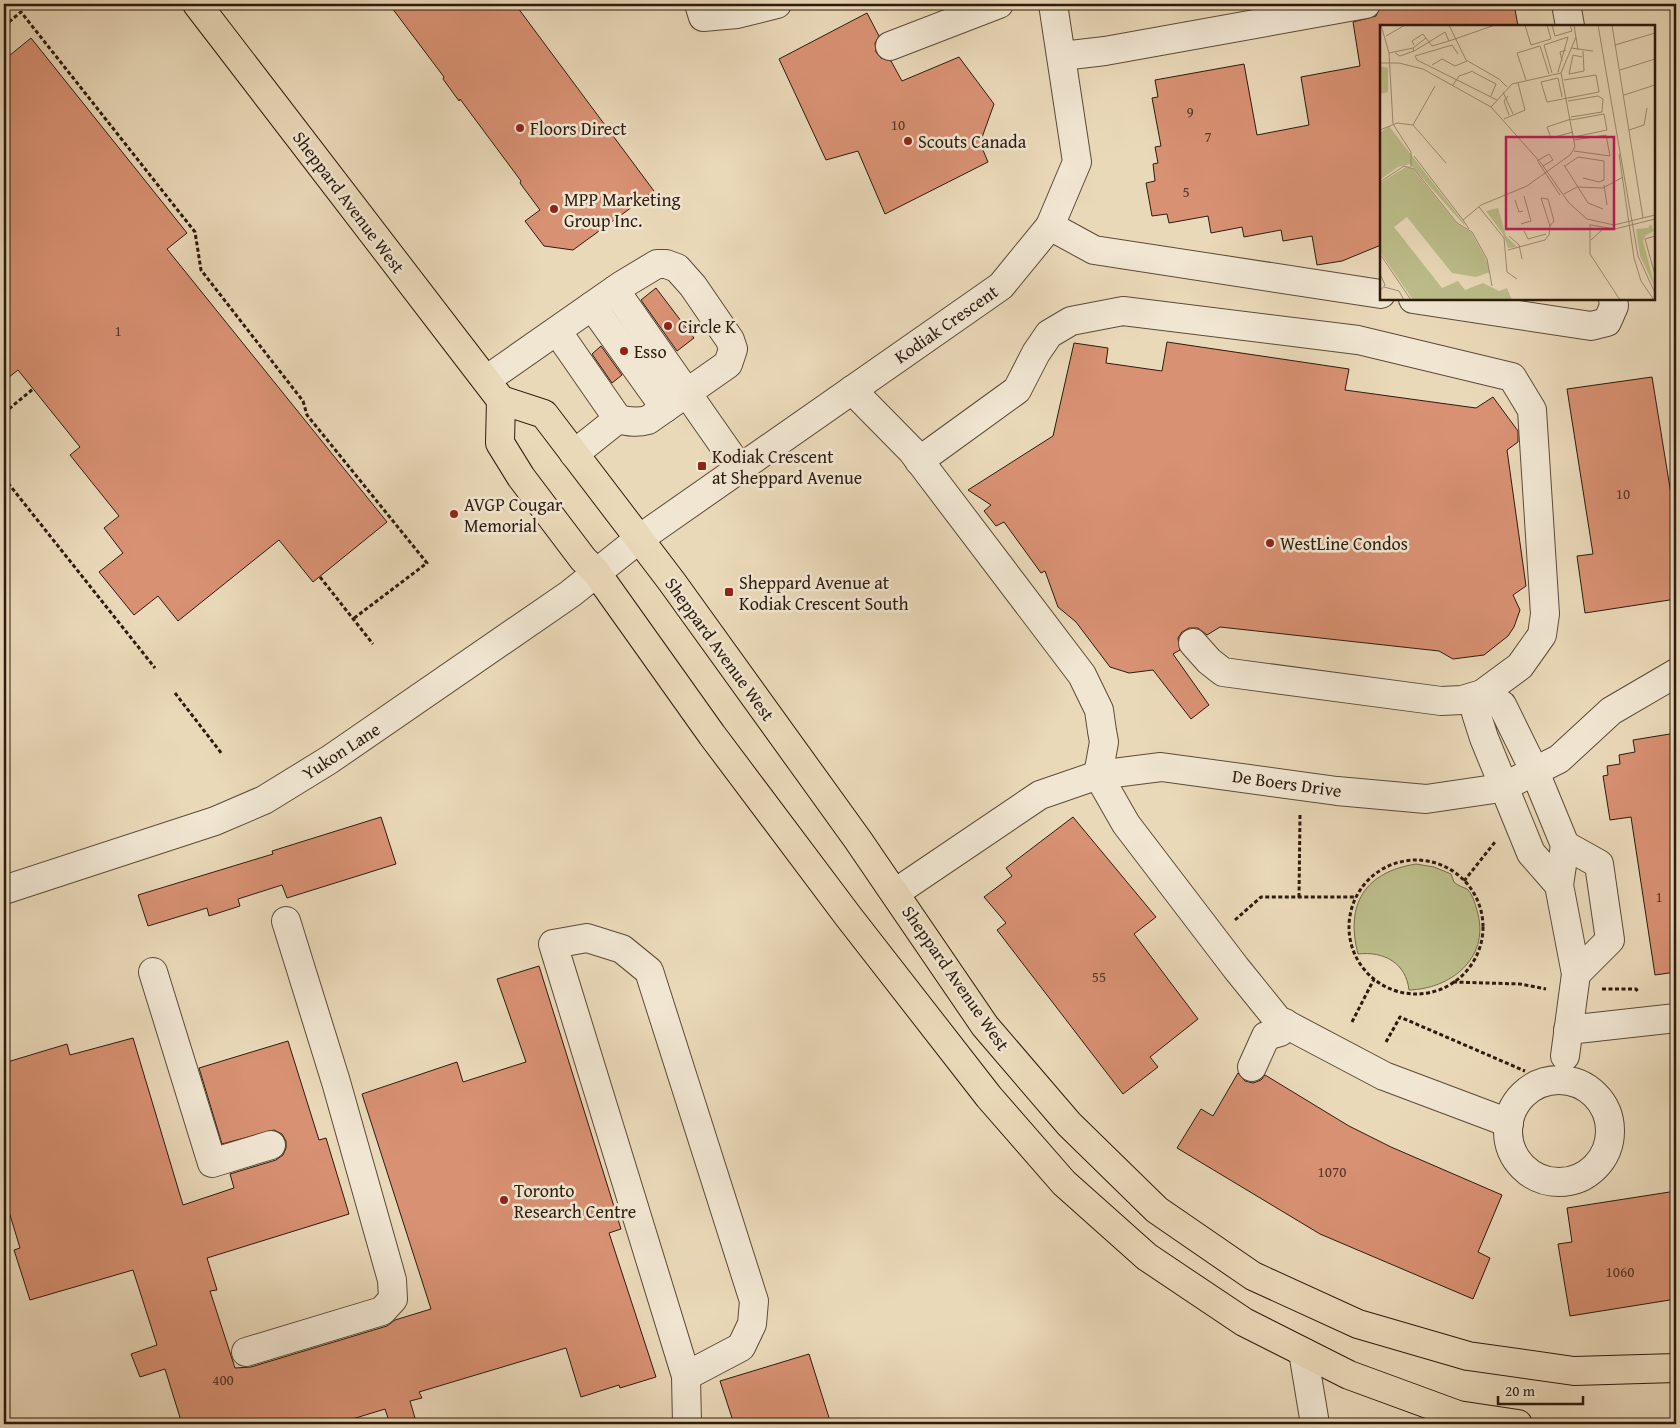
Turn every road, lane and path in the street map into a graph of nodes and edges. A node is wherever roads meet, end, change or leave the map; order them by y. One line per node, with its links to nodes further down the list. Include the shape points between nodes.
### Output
1 (197, 4): 20 (main road, Sheppard Avenue West)
2 (699, 4): 3 (street, via 703,17 736,14)
3 (777, 4)
4 (999, 4): 10 (street)
5 (1053, 4): 11 (street, Kodiak Crescent)
6 (1366, 4): 11 (street)
7 (1566, 4): 8 (street)
8 (1570, 25)
9 (4, 26): 32 (path, via 21,12 195,232 200,270 303,401 308,415 427,563)
10 (890, 46)
11 (1062, 56): 12 (street, Kodiak Crescent, via 1077,162)
12 (1050, 226): 14 (street, via 1094,250); 21 (street, Kodiak Crescent, via 1001,286)
13 (615, 290): 17 (street); 22 (street); 22 (street, via 657,264 677,268 725,332 733,349 728,364)
14 (1380, 294)
15 (1419, 300): 16 (street, via 1591,326 1607,322)
16 (1613, 300)
17 (592, 306): 18 (street); 22 (street)
18 (557, 331): 20 (street); 24 (street)
19 (33, 389): 23 (path)
20 (493, 390): 25 (main road, Sheppard Avenue West, via 544,414); 30 (main road, via 500,443 521,477)
21 (852, 390): 26 (street); 27 (street, Kodiak Crescent)
22 (675, 401): 24 (street, via 648,420 638,423); 27 (street)
23 (4, 413)
24 (618, 419): 25 (street)
25 (574, 454): 29 (main road, Sheppard Avenue West)
26 (919, 461): 38 (street, via 1017,390 1050,334 1071,321 1122,311 1358,340 1512,377 1532,410 1545,614 1542,635 1520,666); 41 (street, via 1082,675 1099,710 1104,742)
27 (740, 469): 29 (street, Kodiak Crescent)
28 (4, 478): 35 (path)
29 (639, 539): 30 (street, Yukon Lane); 49 (main road, Sheppard Avenue West)
30 (596, 572): 48 (street, Yukon Lane, via 570,594 329,760 264,800 215,821); 68 (main road, via 712,735 848,916 989,1097 1064,1183 1147,1257 1244,1322)
31 (320, 578): 32 (path)
32 (352, 619): 34 (path)
33 (1193, 642): 38 (street, via 1223,672 1441,701 1462,700)
34 (373, 644)
35 (155, 668)
36 (1676, 673): 40 (street, De Boers Drive, via 1611,711 1560,759)
37 (174, 693): 39 (path)
38 (1482, 694): 40 (street, via 1502,705); 42 (street, via 1476,713)
39 (222, 754)
40 (1535, 772): 42 (street, De Boers Drive); 44 (street)
41 (1098, 775): 42 (street, De Boers Drive, via 1161,767 1426,799); 49 (street, De Boers Drive, via 1040,795); 61 (street, via 1126,824)
42 (1505, 786): 47 (street, via 1532,853)
43 (1300, 814): 50 (path)
44 (1565, 845): 47 (street); 55 (street, via 1599,864 1610,940)
45 (1492, 847): 46 (path)
46 (1464, 881): 51 (path, via 1436,863 1404,861 1375,874); 57 (path, via 1478,903 1482,932 1480,947 1473,961)
47 (1560, 885): 55 (street)
48 (4, 890)
49 (895, 893): 69 (main road, Sheppard Avenue West, via 985,1026 1069,1124 1157,1210 1253,1276 1358,1324 1468,1356 1574,1371)
50 (1299, 898): 51 (path); 52 (path, via 1261,897)
51 (1356, 898): 56 (path, via 1349,916 1349,936 1357,960)
52 (1234, 920)
53 (286, 921): 67 (street, via 355,1148 392,1280 393,1298 382,1311)
54 (153, 972): 66 (street, via 212,1163)
55 (1576, 974): 59 (street, via 1567,1043)
56 (1374, 980): 57 (path, via 1390,989 1410,993 1424,993); 60 (path)
57 (1452, 982): 58 (path, via 1520,984)
58 (1538, 989)
59 (1676, 1018)
60 (1352, 1022)
61 (1282, 1028): 63 (street, via 1266,1036); 65 (street, via 1384,1076)
62 (1386, 1042): 64 (path, via 1400,1017)
63 (1259, 1071)
64 (1525, 1071)
65 (1509, 1123)
66 (271, 1145)
67 (246, 1352)
68 (1303, 1352): 72 (street); 73 (main road, via 1349,1375 1458,1415)
69 (1676, 1368)
70 (686, 1376): 70 (street, via 553,944 587,938 622,949 649,971 754,1301 752,1324 741,1347); 71 (street)
71 (687, 1424)
72 (1315, 1424)
73 (1507, 1424)

